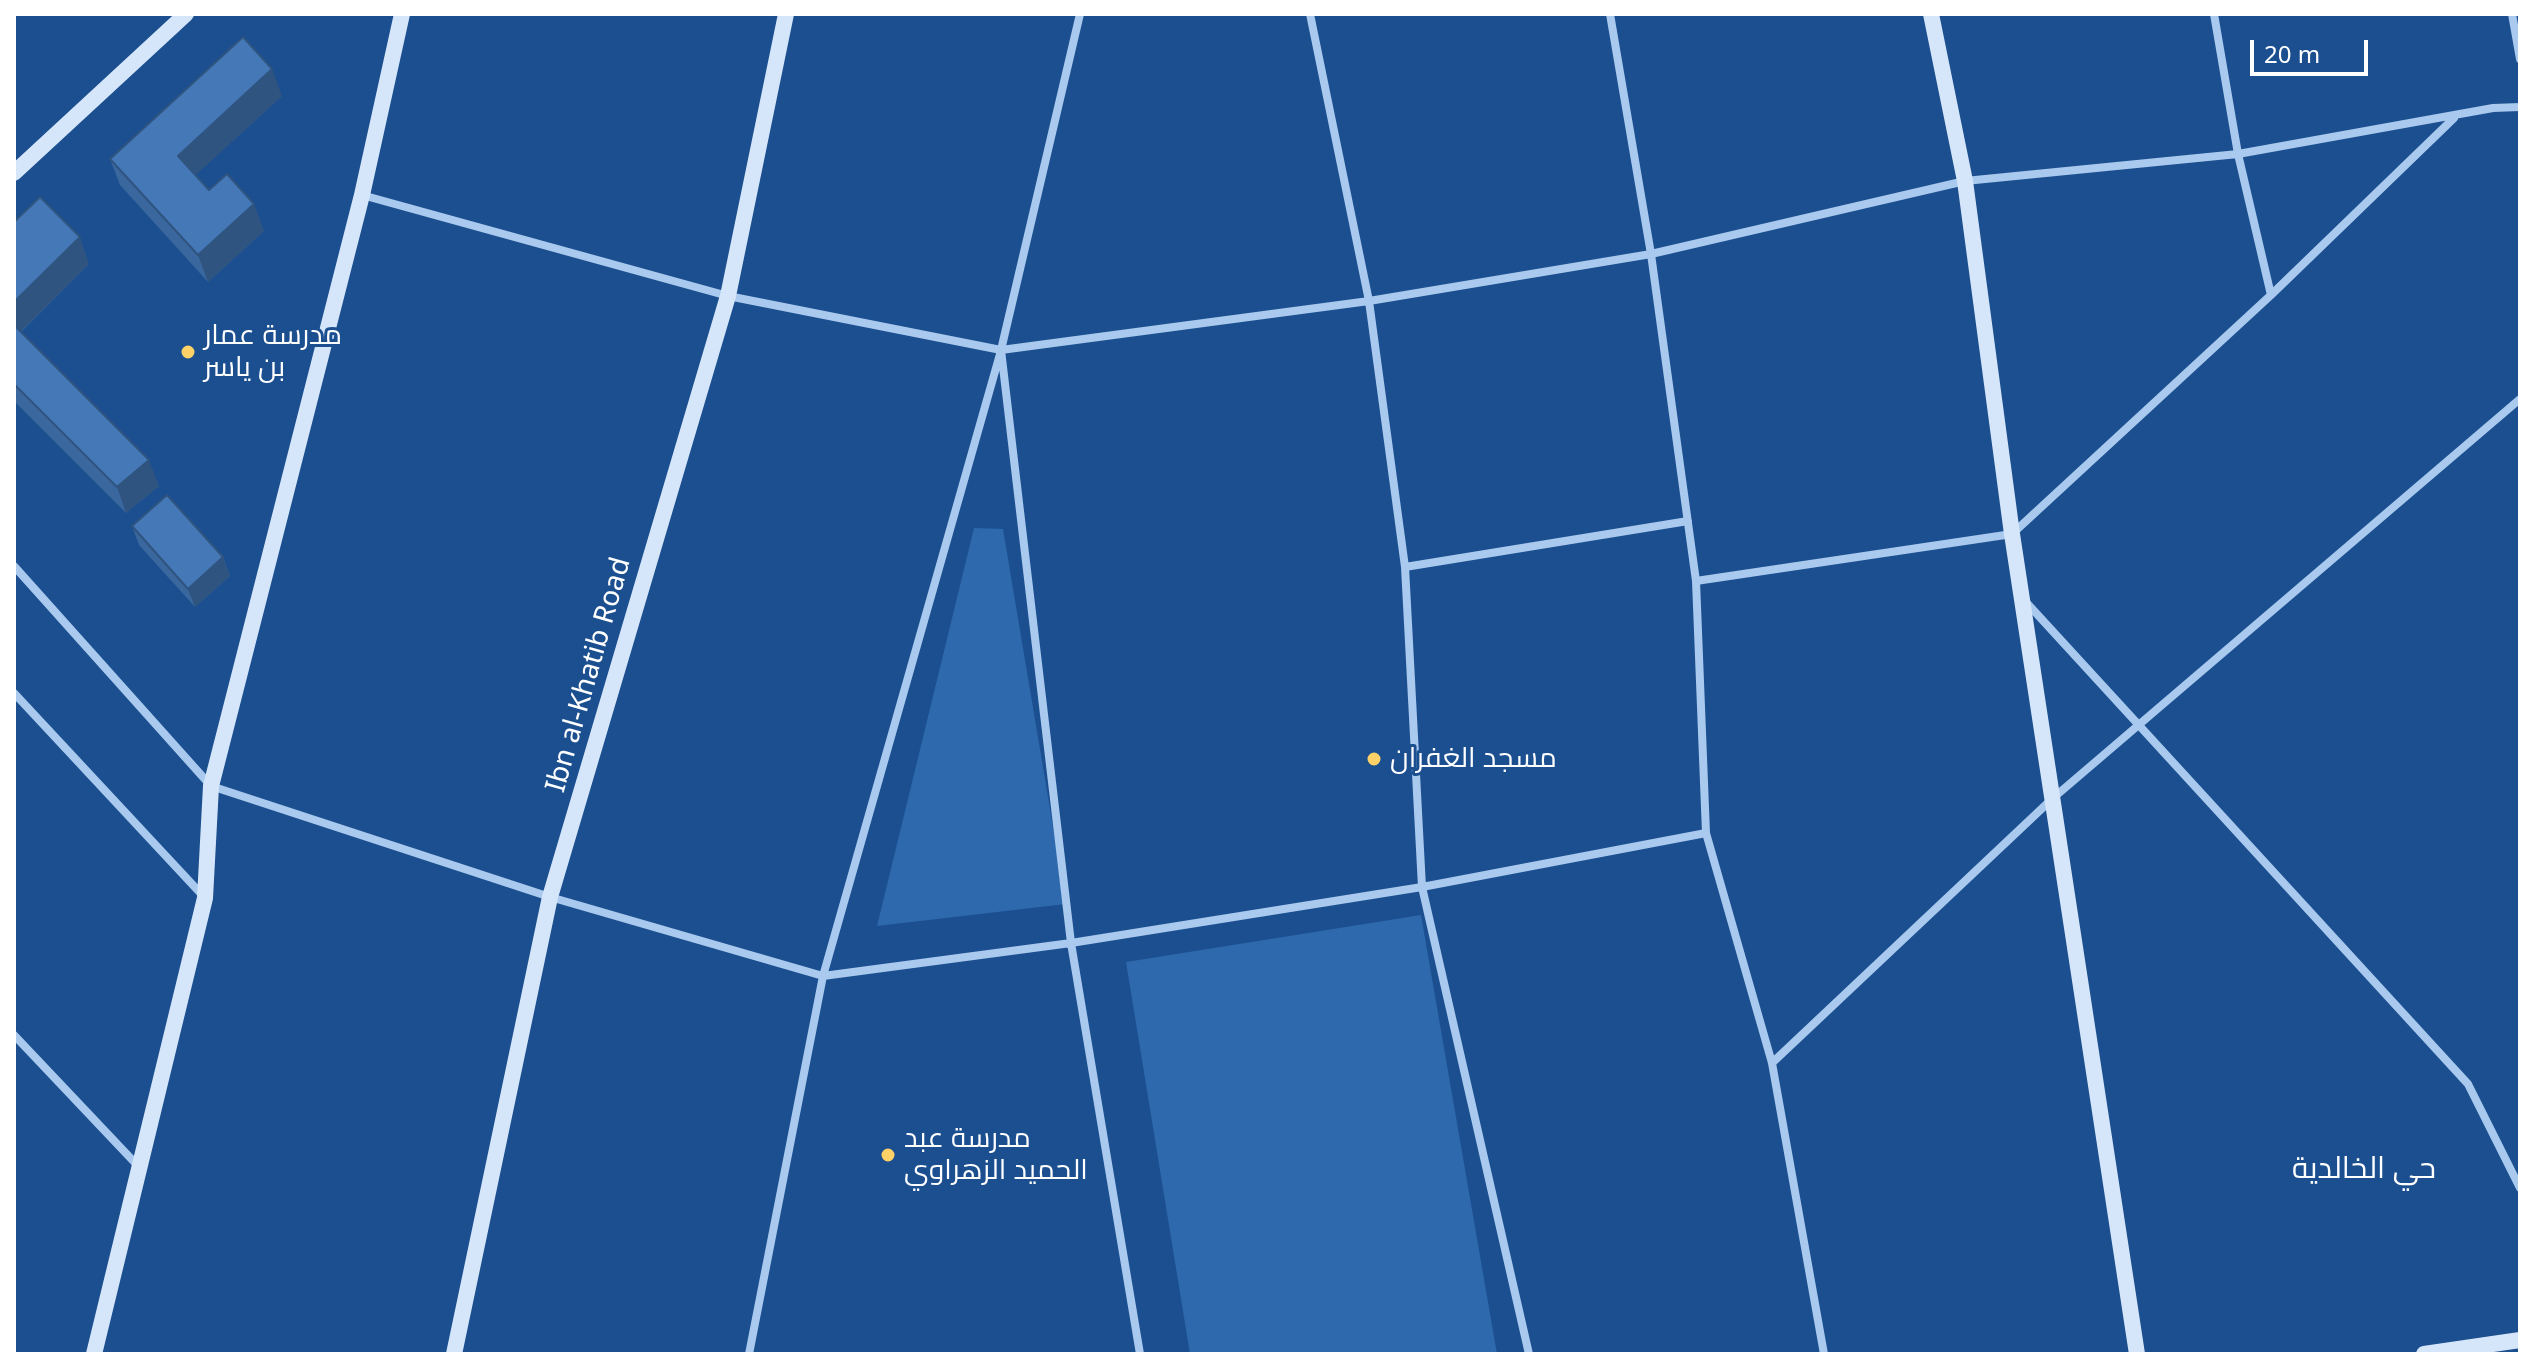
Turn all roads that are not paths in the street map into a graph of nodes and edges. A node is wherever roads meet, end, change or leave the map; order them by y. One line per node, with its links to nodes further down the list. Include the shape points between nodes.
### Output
1 (186, 14): 14 (street)
2 (402, 14): 16 (street)
3 (786, 14): 19 (street, Ibn al-Khatib Road)
4 (1080, 14): 21 (street)
5 (1310, 14): 20 (street)
6 (1610, 14): 17 (street)
7 (1931, 14): 15 (street)
8 (2214, 14): 13 (street)
9 (2512, 14): 10 (street)
10 (2520, 59)
11 (2520, 107): 12 (street)
12 (2454, 117): 13 (street); 18 (street)
13 (2238, 154): 15 (street); 18 (street)
14 (14, 173)
15 (1965, 181): 17 (street); 24 (street)
16 (362, 195): 19 (street); 31 (street)
17 (1651, 254): 20 (street); 23 (street)
18 (2271, 295): 24 (street)
19 (728, 296): 21 (street); 35 (street, Ibn al-Khatib Road)
20 (1369, 301): 21 (street); 26 (street)
21 (1001, 350): 37 (street); 38 (street)
22 (2520, 399): 30 (street)
23 (1688, 521): 26 (street); 27 (street)
24 (2012, 534): 27 (street); 28 (street)
25 (14, 566): 31 (street)
26 (1405, 567): 34 (street)
27 (1696, 581): 33 (street)
28 (2022, 598): 30 (street); 32 (street)
29 (14, 693): 36 (street)
30 (2138, 725): 32 (street); 42 (street, via 2468,1084)
31 (211, 786): 35 (street); 36 (street)
32 (2052, 799): 40 (street); 51 (street)
33 (1706, 833): 34 (street); 40 (street)
34 (1422, 887): 37 (street); 49 (street)
35 (550, 897): 38 (street); 46 (street, Ibn al-Khatib Road)
36 (205, 898): 41 (street)
37 (1071, 943): 38 (street); 48 (street)
38 (823, 976): 47 (street)
39 (14, 1035): 41 (street)
40 (1772, 1063): 50 (street)
41 (139, 1167): 45 (street)
42 (2520, 1188)
43 (2520, 1340): 44 (street)
44 (2452, 1352): 52 (street)
45 (94, 1354)
46 (454, 1354)
47 (749, 1354)
48 (1140, 1354)
49 (1529, 1354)
50 (1824, 1354)
51 (2137, 1354)
52 (2424, 1354)

